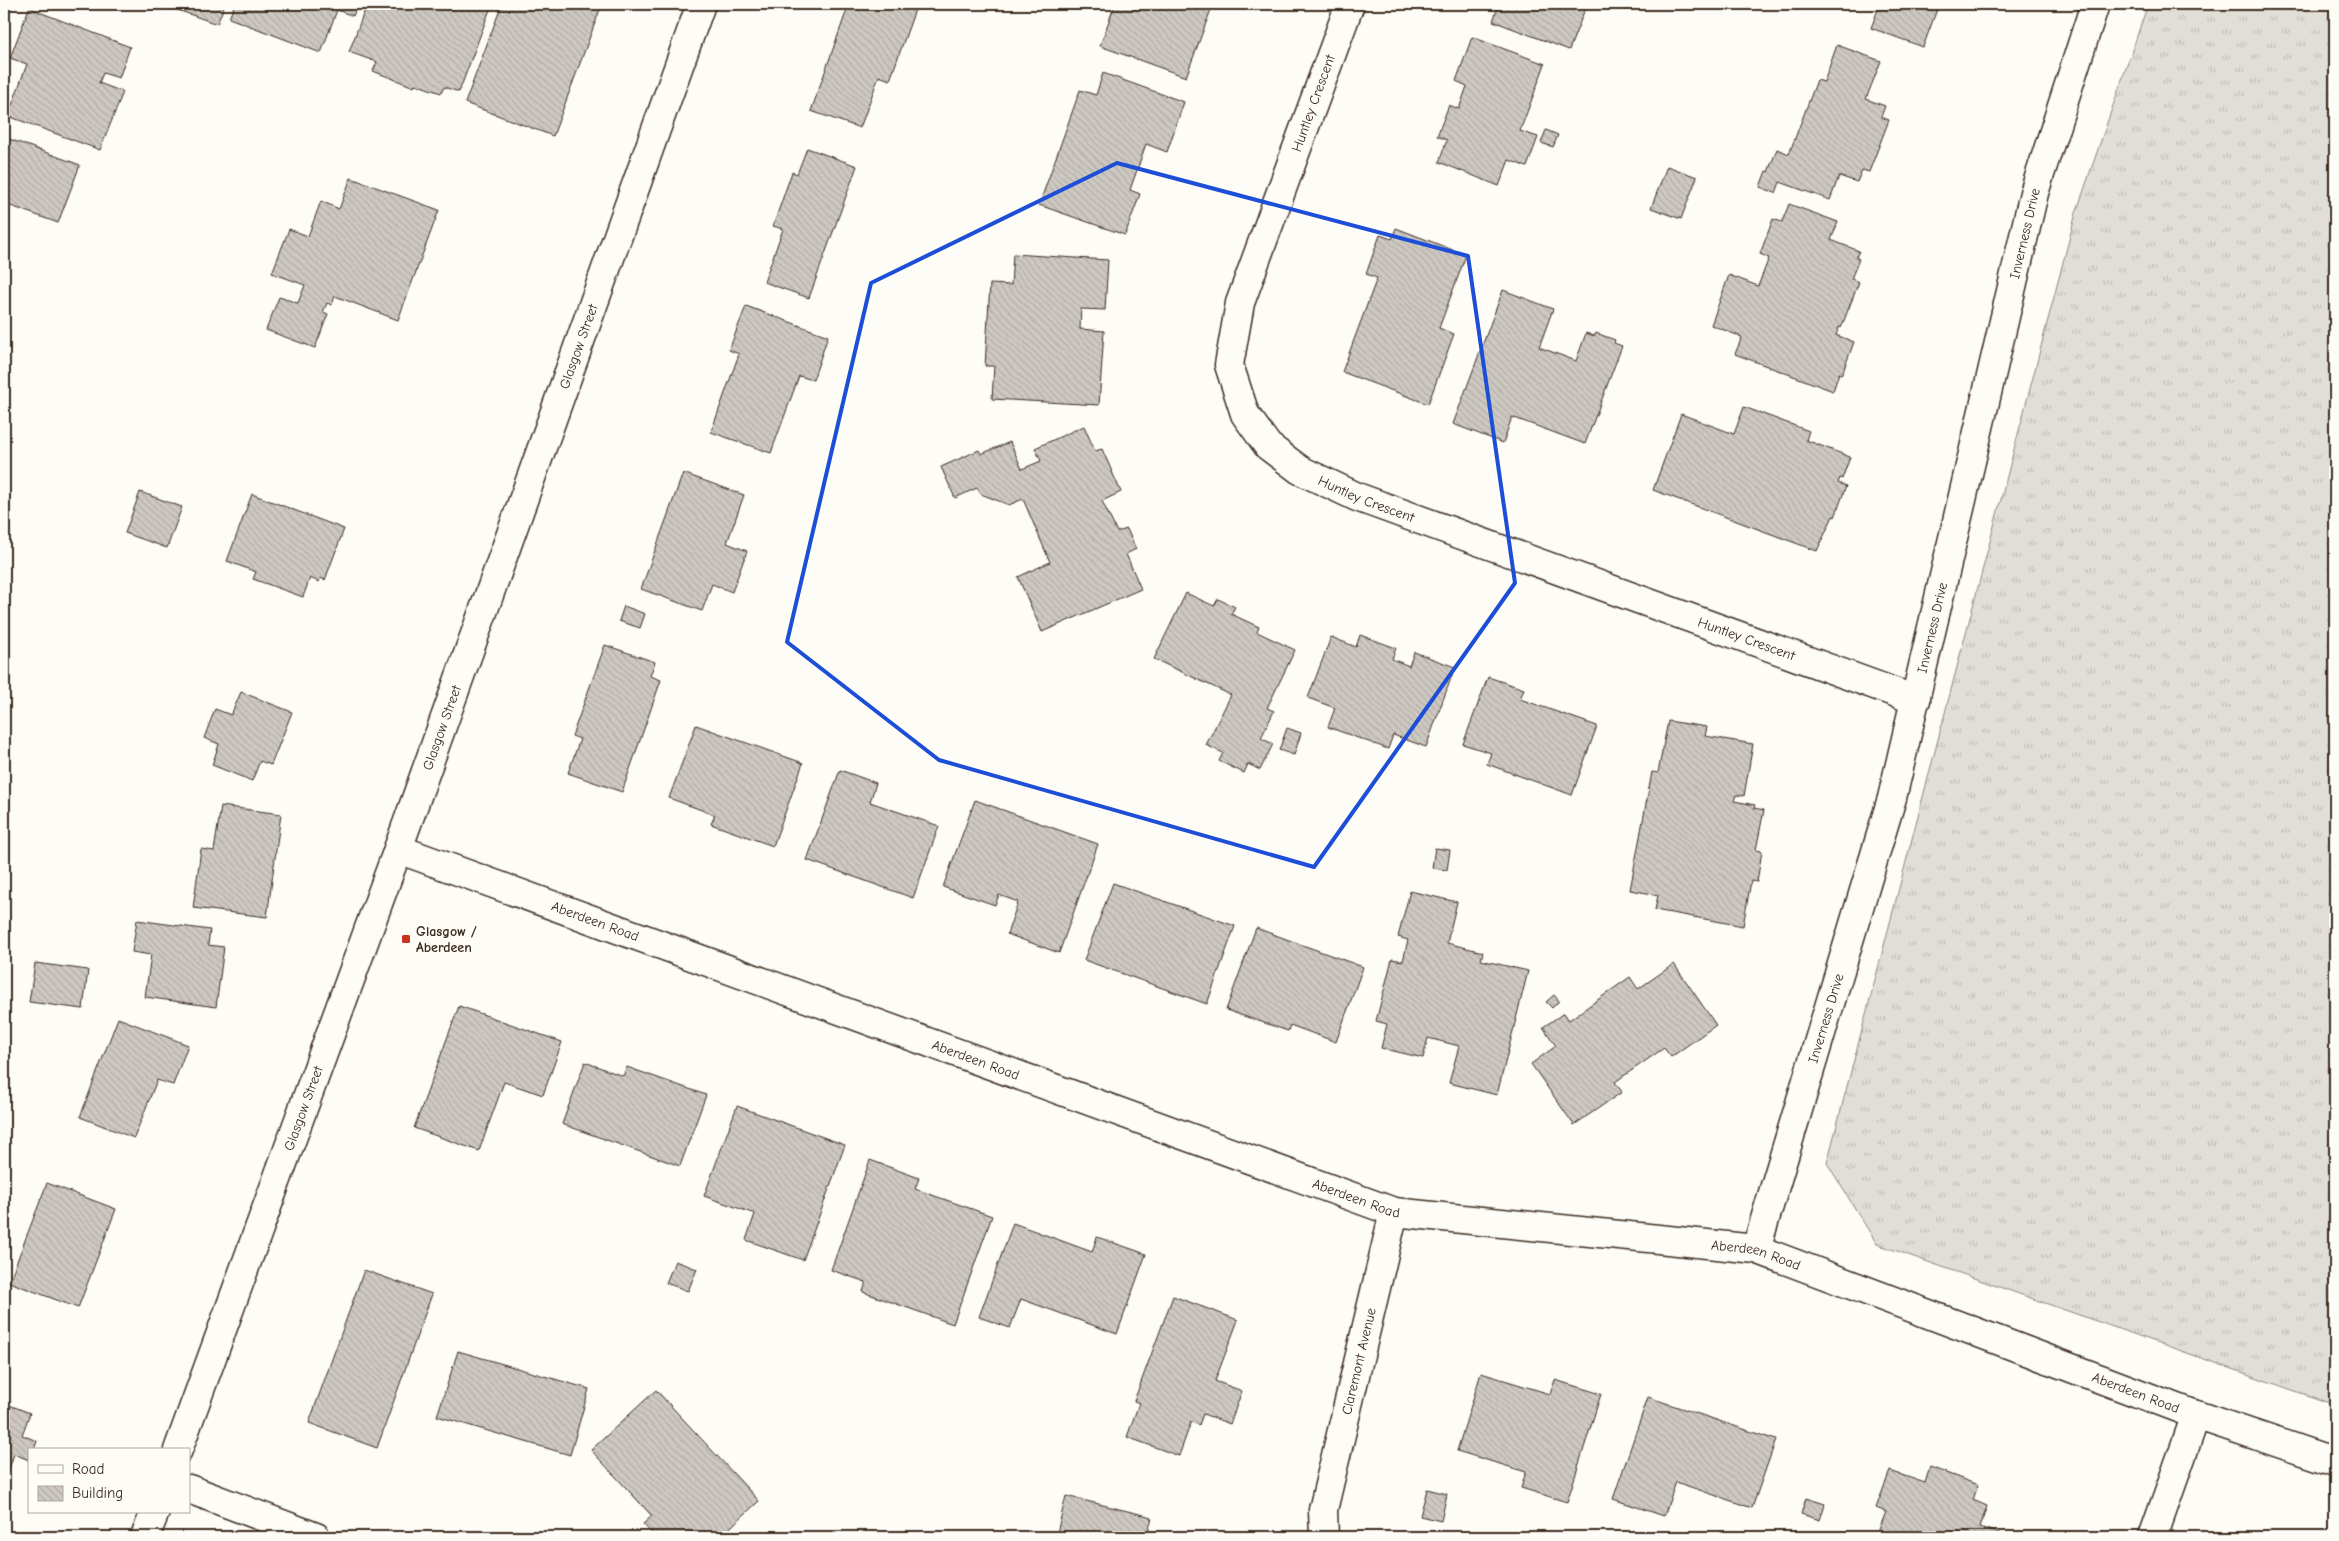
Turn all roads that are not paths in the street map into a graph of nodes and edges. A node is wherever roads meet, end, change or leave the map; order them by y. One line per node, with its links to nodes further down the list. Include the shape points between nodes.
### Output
1 (701, 4): 5 (street, Glasgow Street)
2 (1350, 4): 4 (street, Huntley Crescent, via 1238,312 1229,365 1245,414 1268,446 1300,470 1356,497)
3 (2095, 4): 4 (street, Inverness Drive, via 2034,193)
4 (1916, 700): 7 (street, Inverness Drive, via 1892,798)
5 (398, 849): 6 (street, Aberdeen Road); 9 (street, Glasgow Street)
6 (1394, 1212): 7 (street, Aberdeen Road); 12 (street, Claremont Avenue)
7 (1756, 1249): 8 (street, Aberdeen Road)
8 (2196, 1415): 10 (street, Aberdeen Road); 18 (street)
9 (179, 1448)
10 (2335, 1462)
11 (190, 1488): 15 (street)
12 (1323, 1510): 16 (street, Claremont Avenue); 17 (street, Claremont Avenue)
13 (154, 1514): 14 (street)
14 (146, 1537)
15 (316, 1537)
16 (1304, 1537)
17 (1324, 1537)
18 (2153, 1537)

